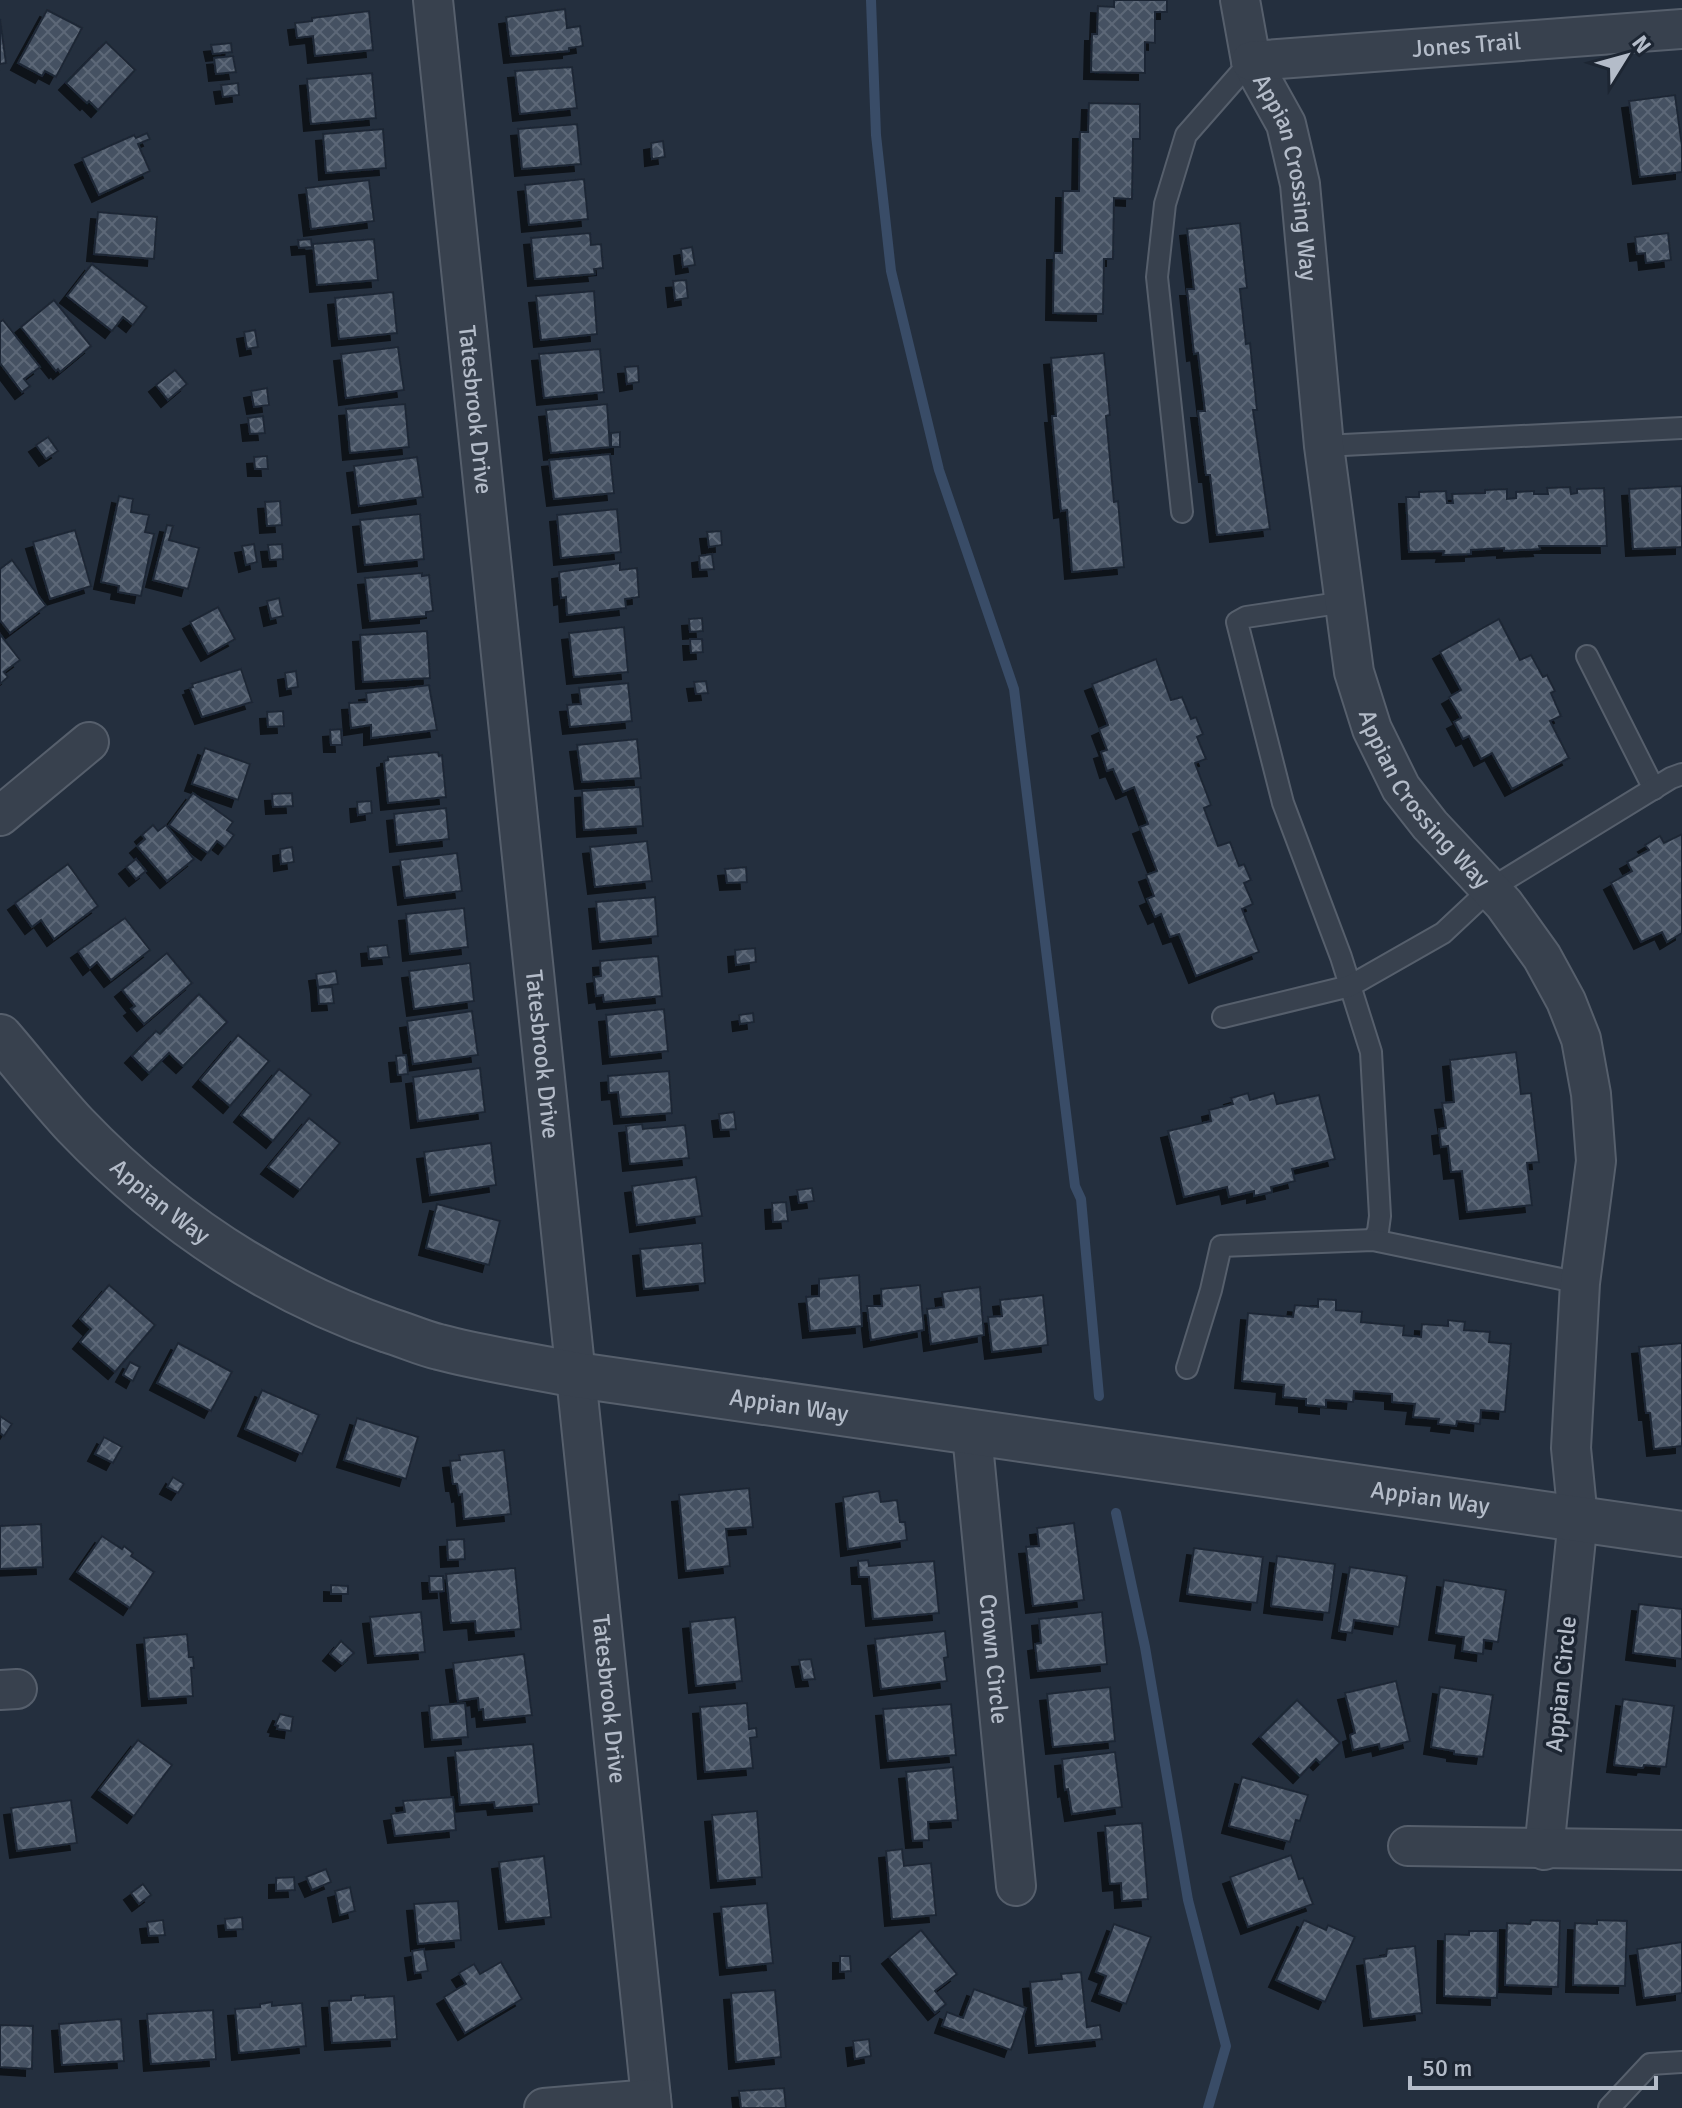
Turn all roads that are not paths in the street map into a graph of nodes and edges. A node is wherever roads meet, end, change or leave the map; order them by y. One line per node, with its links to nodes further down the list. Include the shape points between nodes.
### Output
1 (433, 0): 21 (street, Tatesbrook Drive)
2 (1240, 0): 4 (street, Appian Crossing Way)
3 (1682, 29): 4 (street, Jones Trail)
4 (1251, 61): 6 (street, Appian Crossing Way, via 1286,124 1300,184); 7 (lane, via 1186,135 1165,204 1157,277)
5 (1682, 428): 6 (lane)
6 (1324, 446): 8 (street, Appian Crossing Way)
7 (1182, 512)
8 (1345, 602): 14 (street, Appian Crossing Way, via 1360,695 1401,788); 15 (lane, via 1237,622 1283,803)
9 (1587, 656): 12 (lane)
10 (89, 742): 13 (street)
11 (1682, 774): 12 (lane)
12 (1654, 789): 14 (lane)
13 (0, 816)
14 (1490, 889): 15 (lane, via 1443,933); 19 (street, Appian Crossing Way, via 1542,957 1581,1039 1596,1161)
15 (1350, 986): 16 (lane); 18 (lane, via 1371,1052 1380,1216)
16 (1223, 1017)
17 (0, 1037): 21 (street, Appian Way, via 74,1124 131,1180 239,1261 359,1320 438,1347)
18 (1373, 1240): 19 (lane); 20 (lane, via 1221,1246)
19 (1580, 1283): 23 (street, Appian Crossing Way, via 1571,1448)
20 (1187, 1368)
21 (577, 1375): 22 (street, Appian Way); 30 (street, Tatesbrook Drive)
22 (972, 1434): 23 (street, Appian Way); 28 (street, Crown Circle)
23 (1578, 1519): 24 (street, Appian Way); 26 (street, Appian Circle)
24 (1682, 1534)
25 (1408, 1846): 26 (street)
26 (1544, 1850): 27 (street)
27 (1682, 1850)
28 (1016, 1886)
29 (1682, 2062): 32 (lane, via 1650,2064)
30 (652, 2103): 31 (street)
31 (544, 2108)
32 (1609, 2108)

